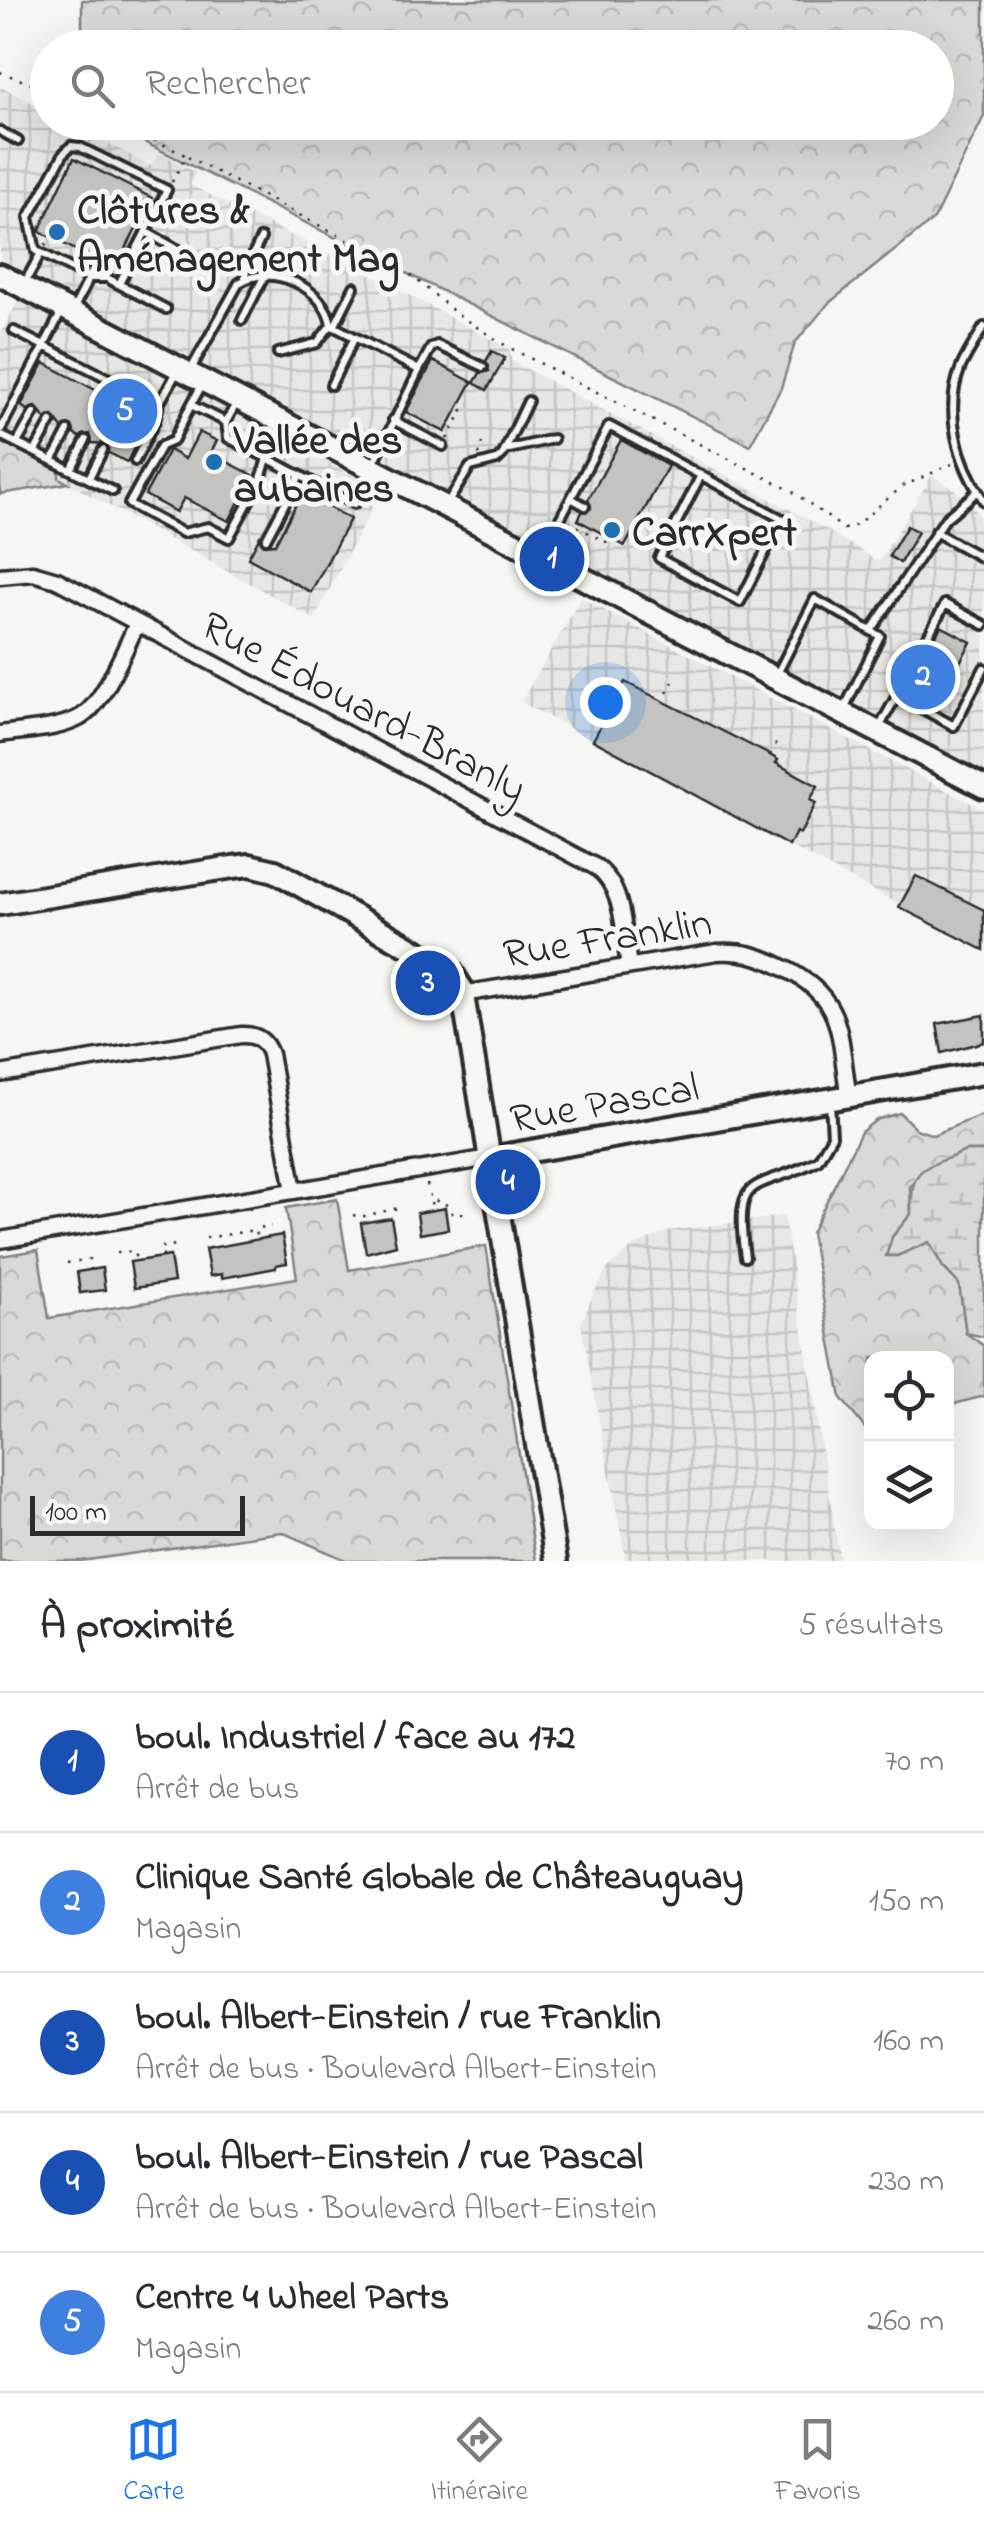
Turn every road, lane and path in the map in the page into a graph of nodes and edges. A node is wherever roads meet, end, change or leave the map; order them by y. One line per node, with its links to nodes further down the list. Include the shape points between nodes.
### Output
1 (0, 72): 2 (path)
2 (30, 83)
3 (0, 132): 5 (lane)
4 (153, 140): 6 (path)
5 (18, 141)
6 (186, 156): 7 (path); 56 (path, via 405,270 508,348 792,491 840,528 850,530 903,486)
7 (168, 190): 9 (lane); 12 (lane, via 71,146 29,216)
8 (142, 218): 9 (lane)
9 (150, 223): 10 (lane)
10 (146, 232): 13 (lane); 19 (lane)
11 (261, 238): 18 (lane)
12 (41, 253): 17 (lane); 20 (lane)
13 (198, 260)
14 (97, 261): 17 (lane)
15 (0, 274): 20 (street)
16 (266, 274): 18 (lane); 24 (lane); 25 (lane, via 319,299)
17 (89, 278): 19 (lane); 22 (lane)
18 (246, 279): 33 (lane)
19 (120, 284): 23 (lane)
20 (23, 286): 22 (street)
21 (354, 286): 25 (lane)
22 (68, 309): 29 (lane); 33 (street)
23 (166, 309)
24 (242, 320)
25 (333, 326): 28 (lane); 30 (lane, via 317,343)
26 (984, 326): 56 (lane, via 956,381 954,422)
27 (14, 331): 29 (lane)
28 (356, 337): 32 (lane); 34 (lane)
29 (44, 346): 37 (lane); 46 (lane)
30 (278, 353)
31 (483, 367): 32 (lane, via 438,345)
32 (419, 370): 41 (lane)
33 (191, 373): 35 (street); 37 (lane); 38 (lane)
34 (331, 386)
35 (239, 398): 43 (lane); 44 (street)
36 (528, 402): 53 (lane)
37 (159, 404): 57 (lane)
38 (191, 405): 43 (lane); 55 (lane, via 129,504 183,532 208,527 228,538)
39 (458, 408): 47 (path, via 463,410)
40 (34, 412): 50 (lane)
41 (393, 420): 51 (lane); 59 (lane)
42 (51, 422): 54 (lane)
43 (226, 422): 55 (lane, via 228,438)
44 (286, 423): 55 (lane); 59 (street)
45 (68, 431): 58 (lane)
46 (0, 433): 50 (lane)
47 (448, 438)
48 (553, 439): 53 (lane)
49 (86, 440): 60 (lane)
50 (17, 443): 54 (lane)
51 (444, 446)
52 (104, 450): 63 (lane)
53 (504, 450): 68 (lane, via 496,460 470,466)
54 (34, 452): 58 (lane)
55 (267, 458): 62 (lane)
56 (962, 459): 65 (lane)
57 (135, 460)
58 (52, 461): 60 (lane)
59 (371, 466): 62 (lane, via 354,504); 68 (street)
60 (71, 470): 63 (lane)
61 (701, 475): 61 (lane, via 782,519 740,602 659,558); 66 (lane, via 609,426)
62 (300, 476): 73 (lane)
63 (88, 478): 64 (lane)
64 (113, 491)
65 (978, 492): 67 (lane); 71 (lane)
66 (571, 498): 69 (lane); 74 (lane)
67 (984, 501)
68 (447, 506): 74 (street)
69 (586, 506)
70 (579, 527): 72 (path, via 606,542)
71 (935, 532): 75 (lane); 79 (lane)
72 (609, 537)
73 (266, 539)
74 (540, 557): 81 (street)
75 (984, 559)
76 (0, 576): 77 (street, Rue Édouard-Branly, via 51,578)
77 (138, 624): 87 (street, via 88,712 66,723); 92 (street, Rue Édouard-Branly, via 596,866 616,893)
78 (984, 625): 83 (lane, via 945,604)
79 (871, 630): 81 (lane, via 815,599); 85 (lane, via 880,636)
80 (984, 668): 83 (lane, via 954,726)
81 (774, 680): 85 (street)
82 (673, 682): 84 (path)
83 (897, 696): 86 (lane)
84 (662, 702)
85 (842, 715): 86 (street)
86 (877, 732): 90 (street)
87 (0, 734)
88 (779, 738): 89 (path)
89 (770, 756)
90 (984, 787)
91 (0, 904): 93 (street, via 258,866 433,957 457,977)
92 (629, 966): 93 (street, Rue Franklin); 96 (street, Rue Franklin, via 736,952 771,961 812,984 835,1019)
93 (462, 994): 97 (street)
94 (984, 1073): 96 (street, Rue Pascal)
95 (0, 1074): 99 (street, via 255,1036 270,1054)
96 (839, 1100): 97 (street, Rue Pascal); 117 (lane, via 832,1136 818,1160 749,1190 741,1206)
97 (490, 1158): 99 (street, Rue Pascal); 121 (street)
98 (427, 1182): 100 (path)
99 (294, 1191): 111 (street, Rue Pascal)
100 (430, 1200): 102 (path); 103 (path, via 444,1202 452,1214)
101 (398, 1208): 104 (path)
102 (433, 1210)
103 (466, 1213)
104 (373, 1214): 105 (path); 106 (path)
105 (353, 1215)
106 (375, 1220)
107 (272, 1226): 110 (path, via 262,1227)
108 (217, 1237): 109 (path); 112 (path, via 255,1230); 114 (path)
109 (206, 1238)
110 (265, 1239)
111 (0, 1240)
112 (257, 1240)
113 (177, 1245): 116 (path, via 161,1246)
114 (218, 1246)
115 (117, 1253): 118 (path, via 134,1251)
116 (163, 1257)
117 (745, 1257)
118 (136, 1261)
119 (67, 1263): 120 (path, via 89,1259)
120 (88, 1270)
121 (556, 1561)

